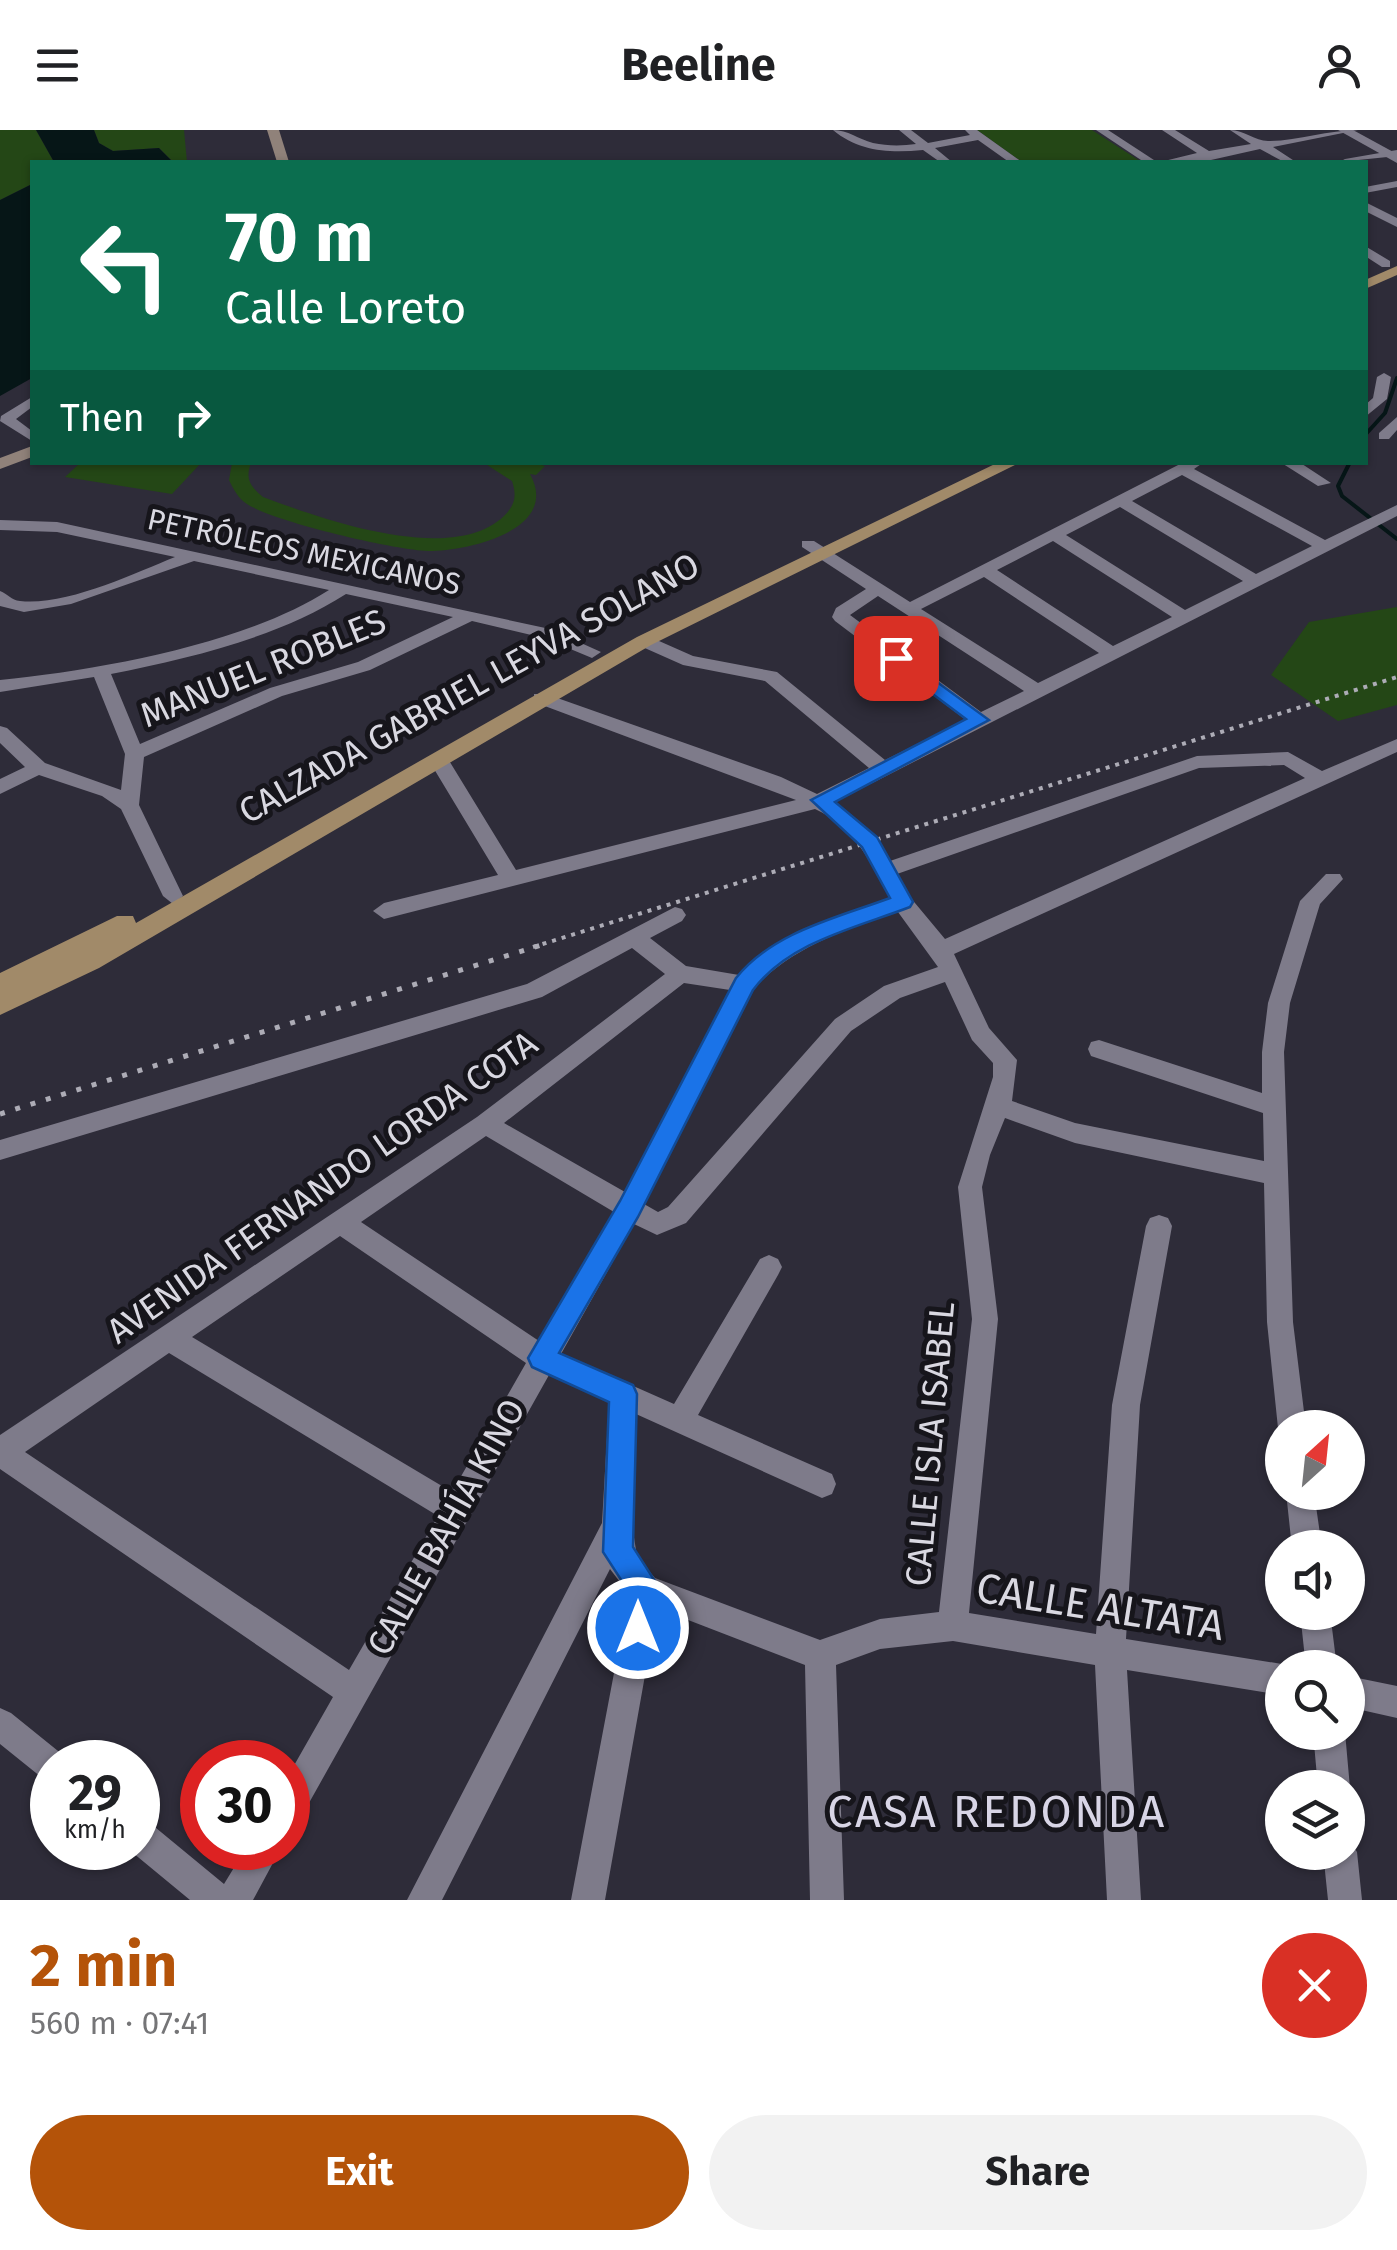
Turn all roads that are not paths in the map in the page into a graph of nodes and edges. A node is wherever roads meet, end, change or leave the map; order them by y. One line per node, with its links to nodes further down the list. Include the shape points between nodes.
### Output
1 (258, 130): 9 (main road)
2 (838, 130): 10 (street, via 868,146)
3 (904, 130): 10 (street)
4 (1101, 130): 16 (street)
5 (1168, 130): 12 (street)
6 (1235, 130): 11 (street)
7 (1348, 130): 11 (street); 13 (street)
8 (974, 133): 10 (street); 15 (street)
9 (271, 140)
10 (924, 146): 14 (street)
11 (1263, 146): 12 (street); 19 (street)
12 (1209, 155): 17 (street); 18 (street)
13 (1394, 155): 20 (street)
14 (943, 160)
15 (1013, 160)
16 (1149, 160)
17 (1178, 160)
18 (1218, 160)
19 (1288, 160)
20 (1358, 160)
21 (1397, 184): 22 (street)
22 (1368, 189)
23 (1368, 208): 24 (street)
24 (1397, 223)
25 (1368, 252): 26 (street)
26 (1393, 264): 27 (main road); 28 (main road)
27 (1368, 272)
28 (1368, 283)
29 (1384, 377): 31 (street, via 1381,396)
30 (30, 401): 33 (street, via 6,419)
31 (1368, 410)
32 (1397, 421): 34 (street)
33 (30, 436)
34 (1384, 436)
35 (30, 451): 37 (main road)
36 (30, 463): 42 (main road)
37 (0, 464)
38 (972, 465): 49 (main road, CALZADA GABRIEL LEYVA SOLANO)
39 (1006, 465): 49 (main road, CALZADA GABRIEL LEYVA SOLANO)
40 (1292, 465): 43 (street)
41 (1189, 466): 44 (street); 48 (street)
42 (0, 474)
43 (1323, 483)
44 (1122, 502): 47 (street); 52 (street)
45 (1394, 511): 48 (street)
46 (0, 525): 50 (street, PETRÓLEOS MEXICANOS, via 56,527)
47 (1056, 536): 51 (street); 58 (street)
48 (1324, 546): 52 (street)
49 (816, 549): 54 (street); 59 (main road, CALZADA GABRIEL LEYVA SOLANO); 60 (main road, CALZADA GABRIEL LEYVA SOLANO)
50 (188, 558): 53 (street, PETRÓLEOS MEXICANOS); 55 (street, via 117,586 27,608)
51 (986, 571): 56 (street); 61 (street)
52 (1255, 581): 58 (street)
53 (342, 589): 57 (street, PETRÓLEOS MEXICANOS); 62 (street, via 295,615)
54 (878, 589): 56 (street); 66 (street, via 841,616)
55 (0, 596)
56 (910, 608): 64 (street)
57 (470, 615): 60 (street, PETRÓLEOS MEXICANOS, via 550,634); 69 (street, MANUEL ROBLES, via 364,666 276,692)
58 (1184, 616): 61 (street)
59 (644, 641): 65 (main road, CALZADA GABRIEL LEYVA SOLANO); 72 (street, via 689,660 771,676)
60 (592, 652): 80 (main road, CALZADA GABRIEL LEYVA SOLANO)
61 (1112, 653): 64 (street)
62 (100, 670): 63 (street); 69 (street)
63 (0, 686)
64 (1037, 691): 66 (street)
65 (540, 698): 70 (main road, CALZADA GABRIEL LEYVA SOLANO); 75 (street, CALLE ISLA ISABEL)
66 (979, 720): 72 (street)
67 (0, 732): 71 (street)
68 (1397, 745): 73 (street)
69 (135, 754): 76 (street)
70 (438, 759): 78 (street); 89 (main road, CALZADA GABRIEL LEYVA SOLANO, via 108,951)
71 (38, 768): 74 (street); 76 (street, via 109,790)
72 (883, 769): 75 (street)
73 (1322, 780): 77 (street, via 1288,758 1186,764); 85 (street)
74 (0, 786)
75 (820, 800): 77 (street, CALLE ISLA ISABEL, via 861,833); 78 (street)
76 (129, 805): 80 (street)
77 (887, 870): 81 (street, CALLE ISLA ISABEL)
78 (510, 879): 82 (street)
79 (1334, 879): 92 (street, via 1312,901 1280,1003 1272,1052)
80 (173, 896): 87 (main road, CALZADA GABRIEL LEYVA SOLANO)
81 (902, 902): 85 (street, CALLE ISLA ISABEL); 88 (street, CALLE BAHÍA KINO, via 763,960)
82 (384, 911)
83 (676, 915): 84 (street)
84 (634, 938): 86 (street); 94 (street, via 534,991)
85 (946, 960): 91 (street, CALLE ISLA ISABEL, via 980,1034 1006,1060); 96 (street, via 842,1025 671,1220 657,1224)
86 (680, 974): 88 (street); 93 (street, AVENIDA FERNANDO LORDA COTA)
87 (0, 984)
88 (744, 984): 96 (street, CALLE BAHÍA KINO)
89 (0, 1004)
90 (1099, 1049): 92 (street)
91 (999, 1106): 95 (street, via 1075,1133); 110 (street, CALLE ISLA ISABEL, via 970,1184 985,1319)
92 (1274, 1107): 95 (street)
93 (485, 1124): 96 (street); 97 (street, AVENIDA FERNANDO LORDA COTA)
94 (0, 1150)
95 (1274, 1174): 103 (street)
96 (629, 1209): 101 (street, CALLE BAHÍA KINO)
97 (340, 1222): 100 (street, AVENIDA FERNANDO LORDA COTA); 101 (street)
98 (1159, 1226): 111 (street, via 1126,1405)
99 (768, 1267): 104 (street)
100 (167, 1337): 105 (street, AVENIDA FERNANDO LORDA COTA); 107 (street)
101 (541, 1358): 102 (street); 107 (street, CALLE BAHÍA KINO)
102 (623, 1394): 104 (street); 108 (street)
103 (1290, 1410)
104 (680, 1420): 106 (street)
105 (0, 1452): 114 (street)
106 (822, 1484)
107 (456, 1511): 114 (street, CALLE BAHÍA KINO)
108 (617, 1524): 109 (street, via 623,1564); 125 (street)
109 (645, 1589): 112 (street); 126 (street)
110 (953, 1626): 111 (street, CALLE ALTATA); 112 (street, CALLE ALTATA, via 880,1634)
111 (1110, 1650): 113 (street, CALLE ALTATA); 128 (street)
112 (820, 1656): 127 (street)
113 (1265, 1677)
114 (353, 1692): 119 (street, CALLE BAHÍA KINO)
115 (1365, 1695): 116 (street)
116 (1397, 1702)
117 (0, 1724): 118 (street)
118 (30, 1748)
119 (310, 1768)
120 (160, 1853): 123 (street)
121 (251, 1870): 124 (street)
122 (1342, 1870): 129 (street)
123 (217, 1900)
124 (234, 1900)
125 (424, 1900)
126 (588, 1900)
127 (827, 1900)
128 (1124, 1900)
129 (1345, 1900)

